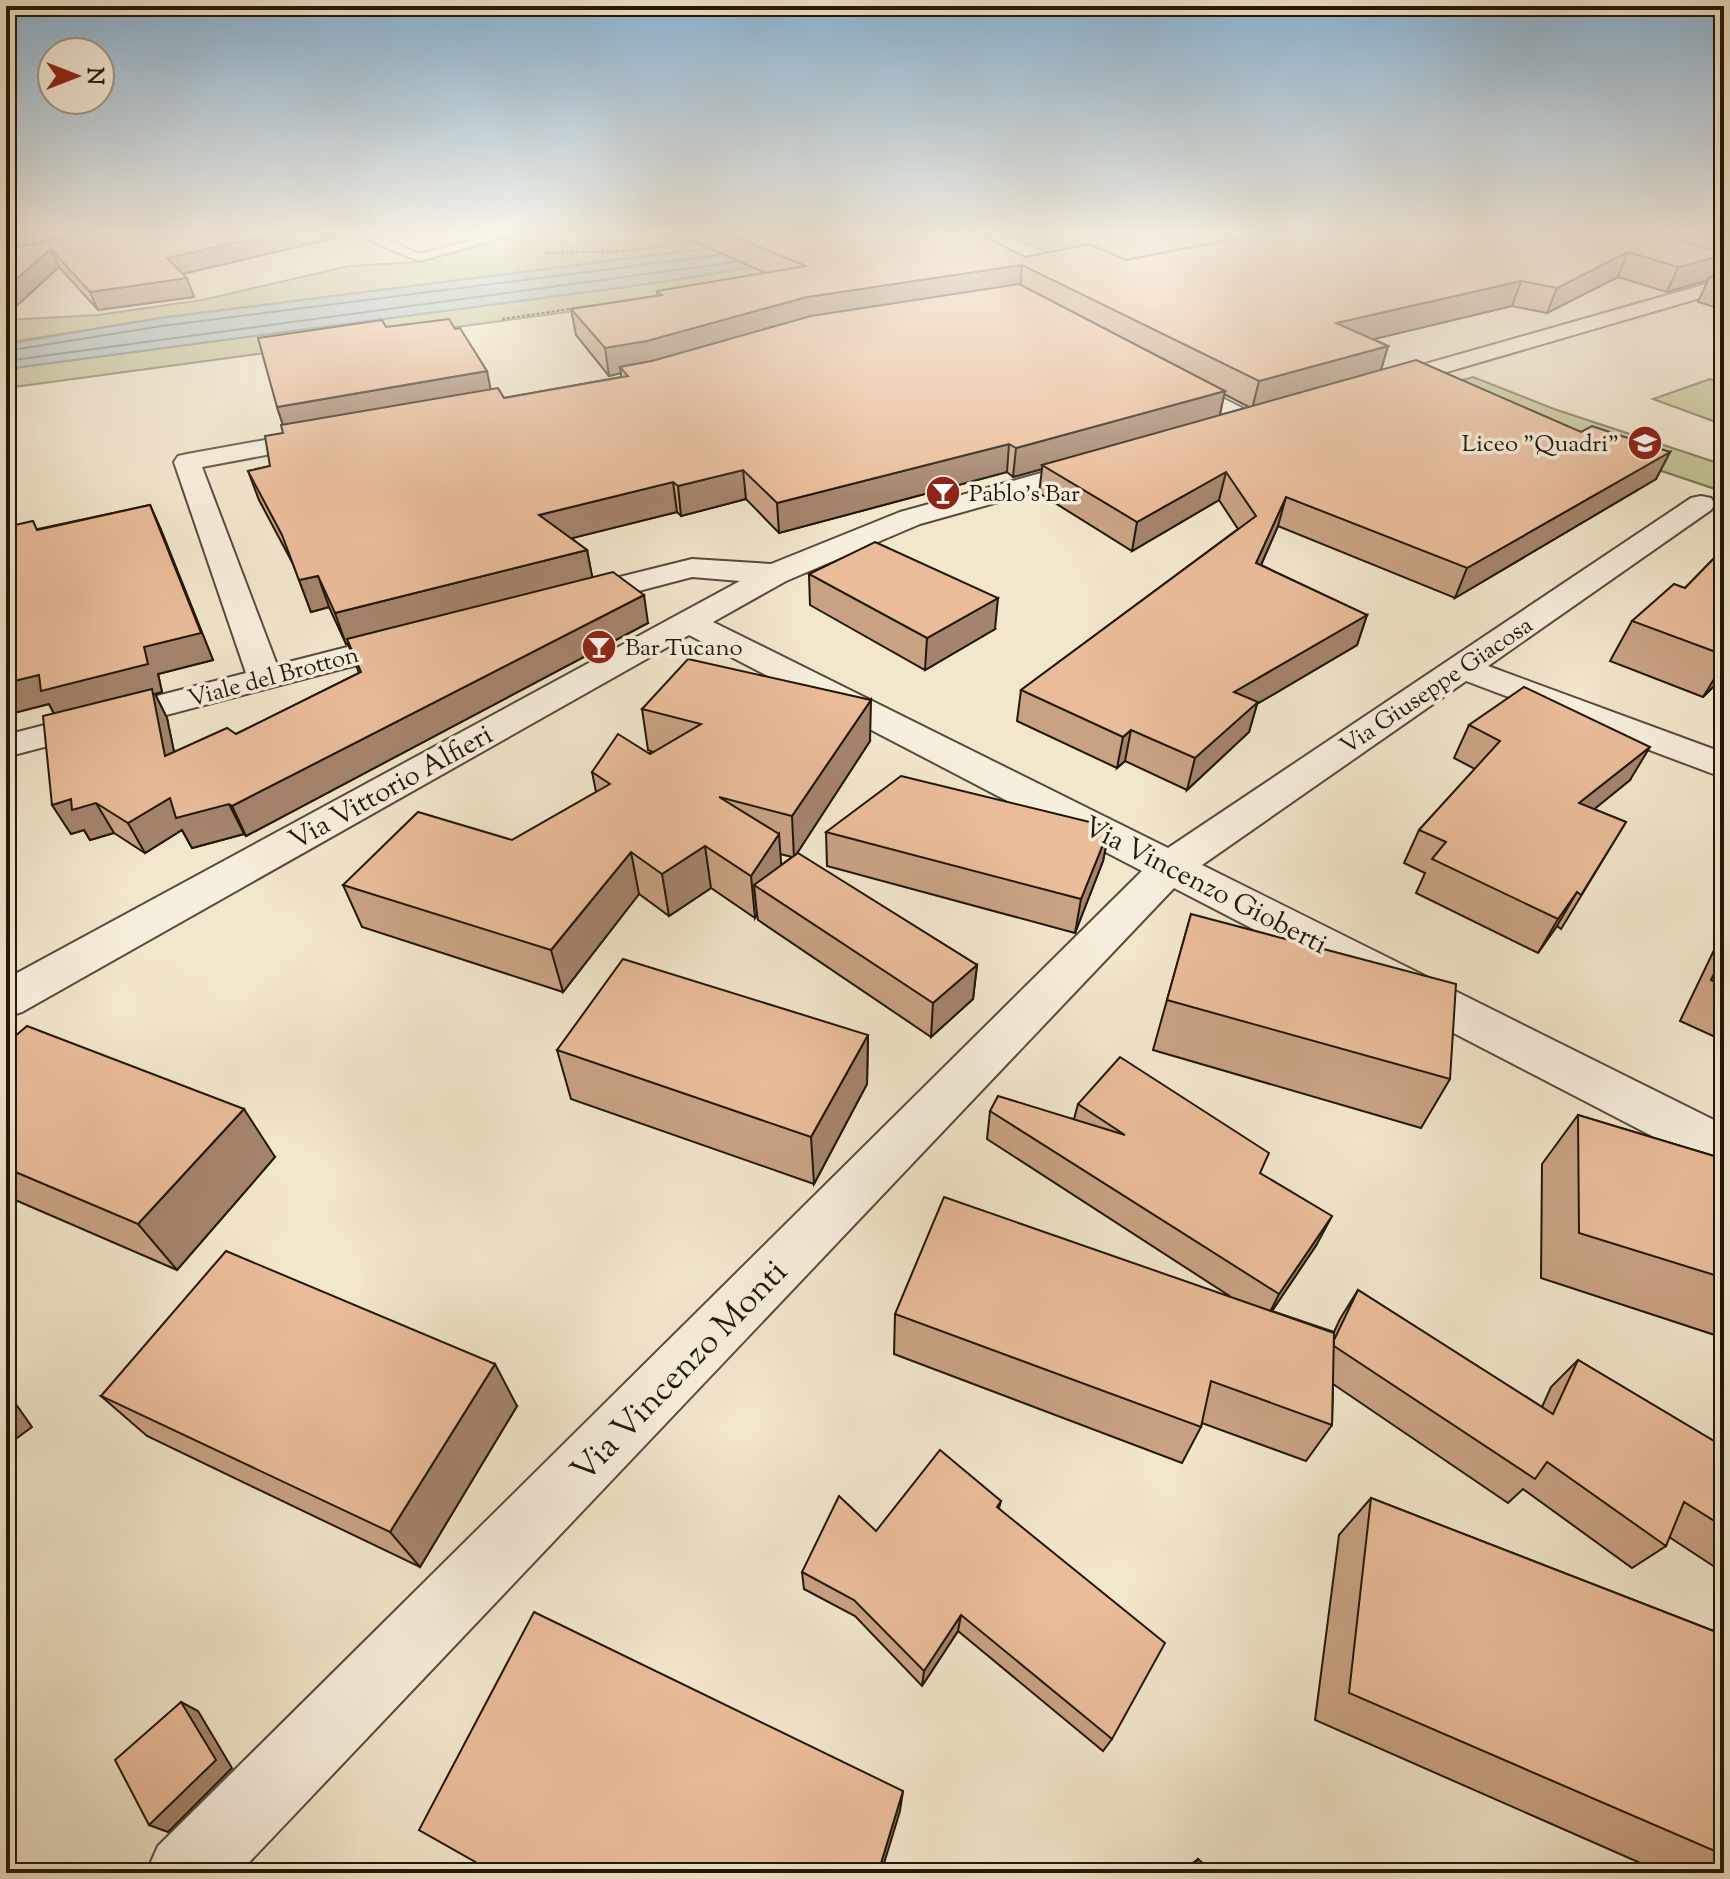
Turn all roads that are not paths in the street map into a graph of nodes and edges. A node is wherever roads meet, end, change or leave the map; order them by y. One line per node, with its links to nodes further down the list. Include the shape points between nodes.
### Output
1 (1576, 321): 3 (street)
2 (1155, 371): 5 (street)
3 (1356, 391)
4 (1281, 413): 5 (street)
5 (1251, 422): 6 (street)
6 (1222, 430)
7 (343, 434): 15 (street, via 187,462)
8 (1118, 460): 10 (street, Via Vittorio Alfieri, via 910,518)
9 (1701, 504): 14 (street, Via Giuseppe Giacosa)
10 (775, 574): 11 (street, via 692,568); 12 (street, Via Vittorio Alfieri)
11 (540, 607)
12 (687, 621): 18 (street, Via Vincenzo Gioberti); 19 (street, Via Vittorio Alfieri)
13 (433, 635): 15 (street, Viale del Brotton)
14 (1460, 667): 17 (street); 18 (street, Via Giuseppe Giacosa)
15 (265, 678): 16 (street, Viale del Brotton)
16 (6, 746)
17 (1724, 766)
18 (1171, 866): 20 (street, Via Vincenzo Gioberti); 21 (street, Via Vincenzo Monti)
19 (6, 1000)
20 (1724, 1149)
21 (185, 1873)

